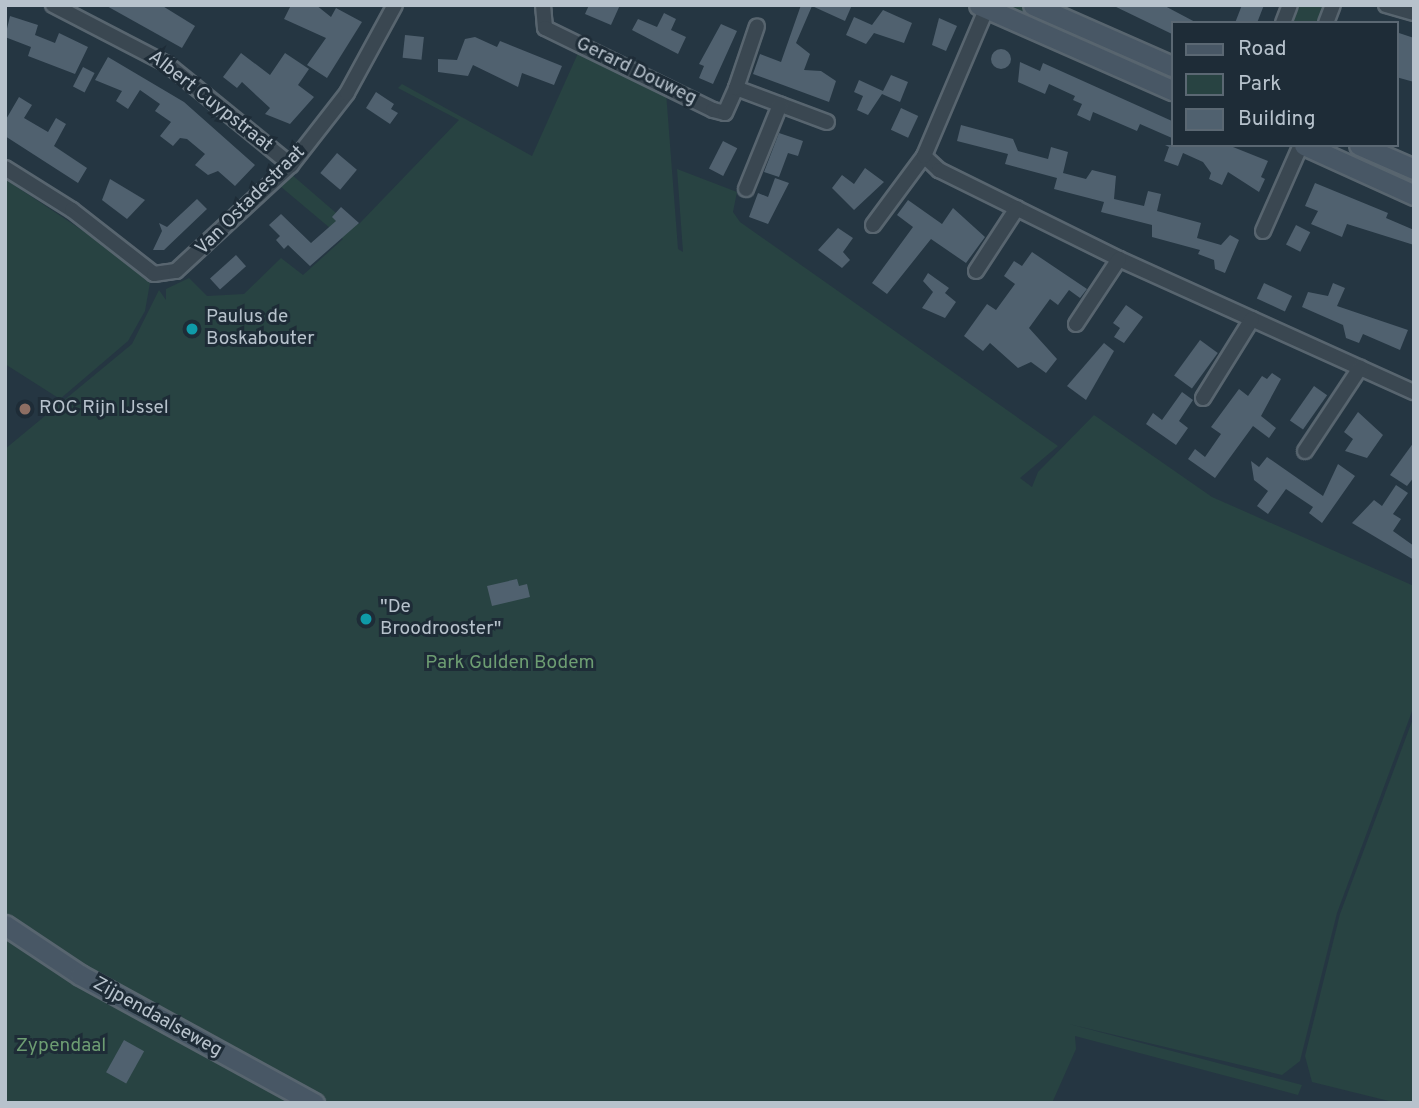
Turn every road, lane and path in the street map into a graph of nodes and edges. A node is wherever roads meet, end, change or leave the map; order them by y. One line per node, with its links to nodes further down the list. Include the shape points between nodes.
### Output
1 (53, 5): 18 (street, Albert Cuypstraat, via 167,64)
2 (395, 5): 18 (street, Van Ostadestraat, via 347,93)
3 (542, 5): 10 (street, Gerard Douweg, via 545,28 713,110 725,113)
4 (1033, 5): 9 (street)
5 (1386, 5): 7 (street)
6 (984, 6): 11 (street); 17 (street)
7 (1414, 13)
8 (757, 26): 10 (street, Gerard Douweg)
9 (1170, 65)
10 (736, 88): 12 (street)
11 (1170, 89)
12 (780, 105): 13 (street); 21 (street)
13 (827, 121)
14 (1302, 147): 25 (street)
15 (1307, 147): 22 (street)
16 (1364, 147): 20 (street)
17 (924, 156): 23 (street, via 939,170); 24 (street)
18 (291, 165): 19 (street, Van Ostadestraat, via 192,260 160,276)
19 (5, 168)
20 (1414, 169)
21 (746, 189)
22 (1414, 195)
23 (1017, 208): 26 (street); 27 (street)
24 (873, 225)
25 (1263, 231)
26 (1119, 259): 28 (street); 29 (street)
27 (976, 271)
28 (1252, 319): 30 (street); 32 (street)
29 (1076, 324)
30 (1360, 368): 31 (street); 33 (street)
31 (1414, 392)
32 (1203, 398)
33 (1305, 451)
34 (5, 925): 35 (street, Zijpendaalseweg, via 80,975)
35 (314, 1103)

